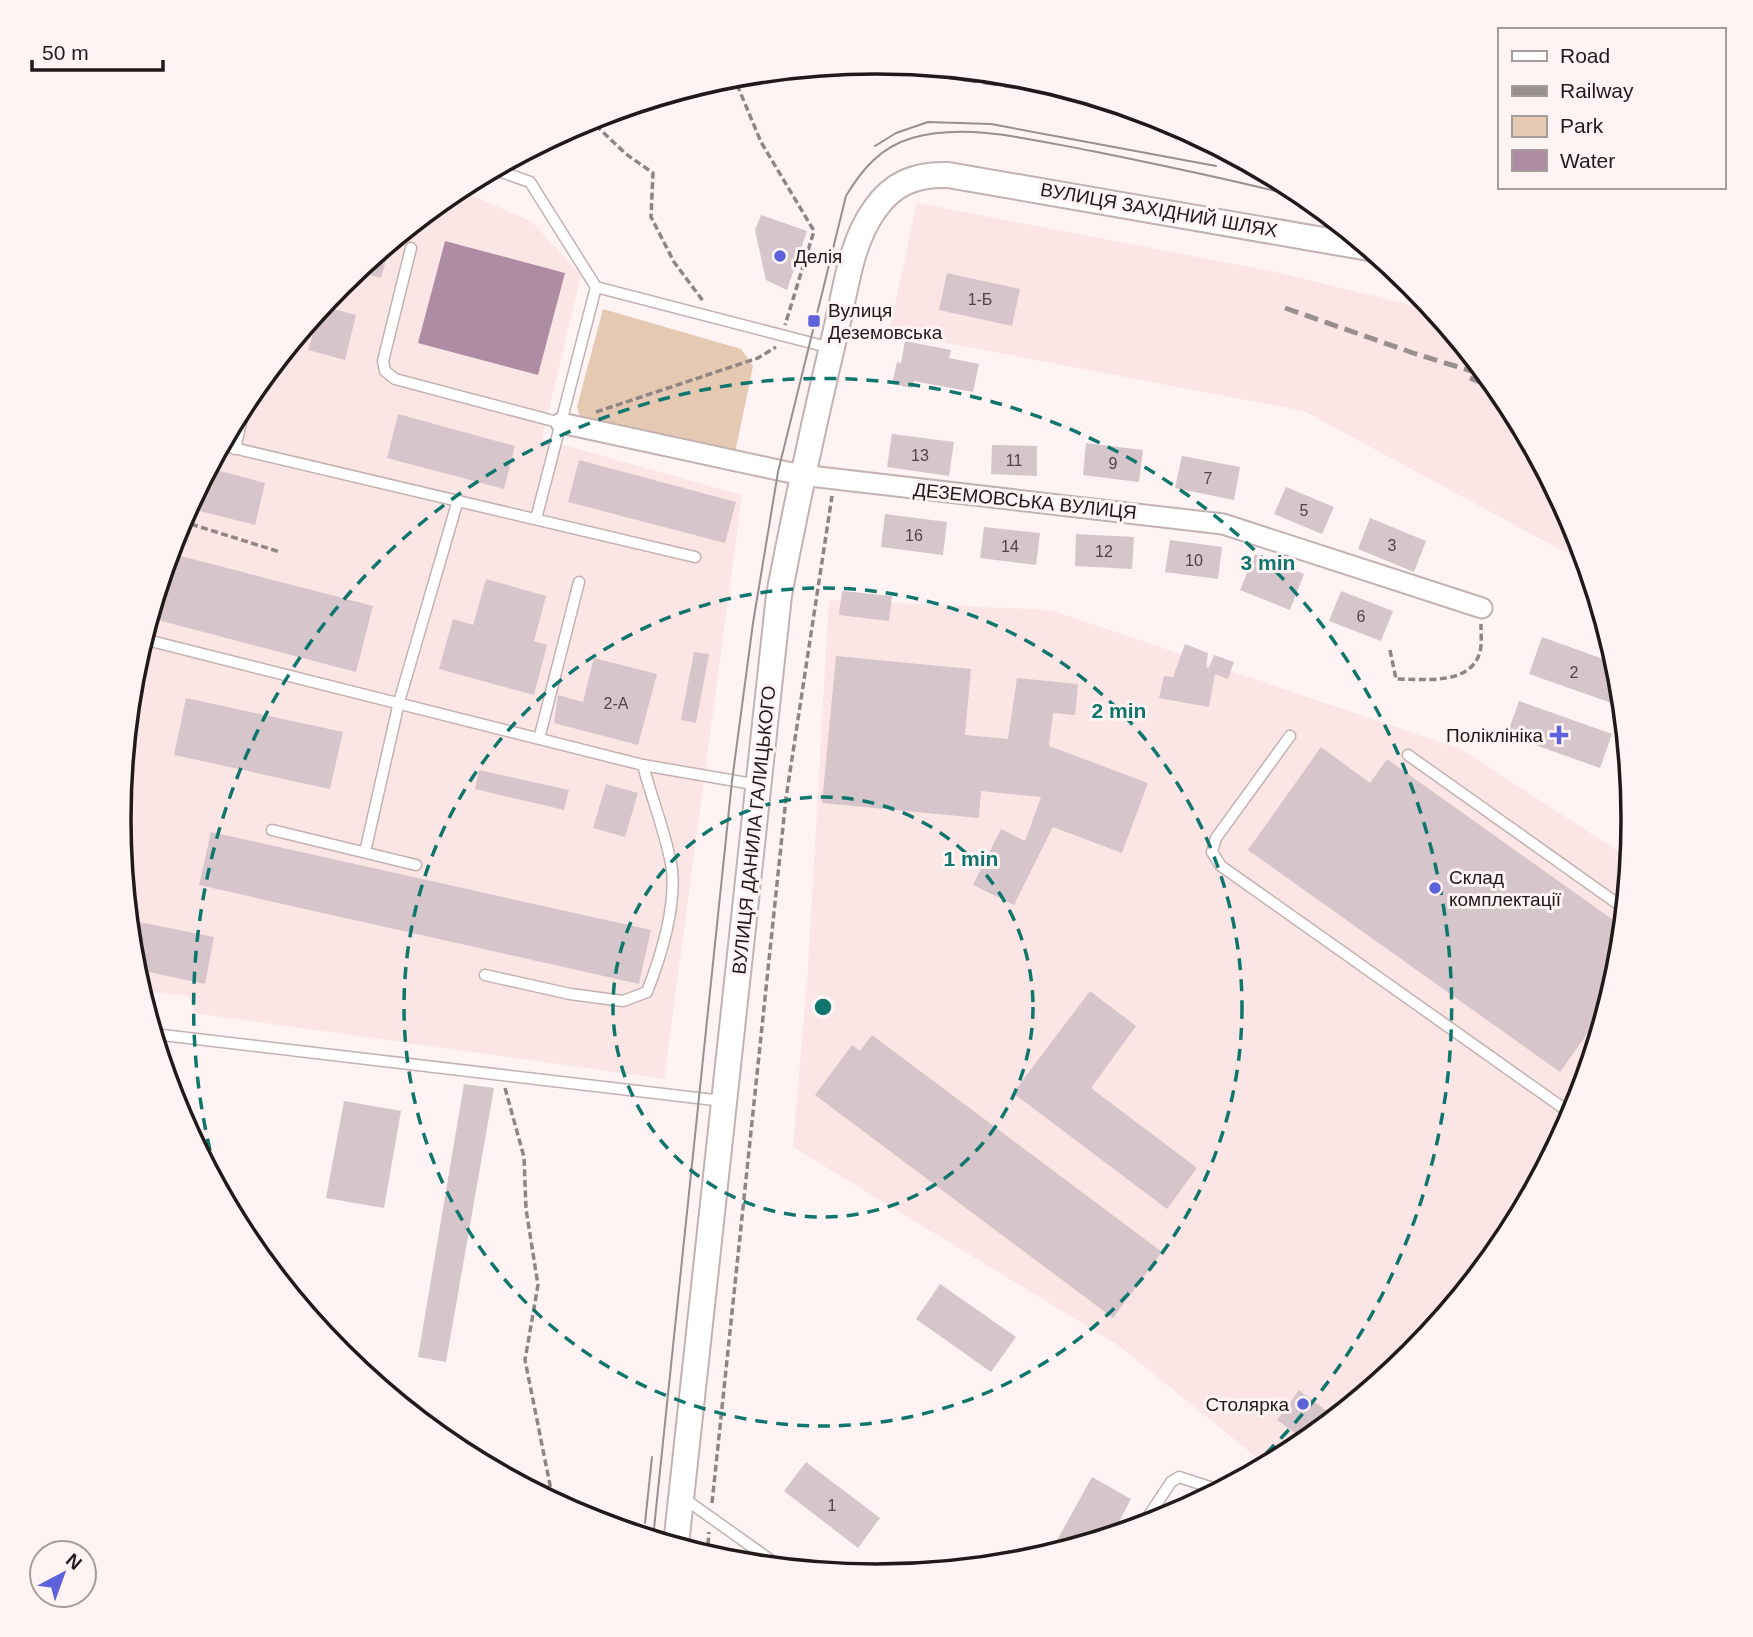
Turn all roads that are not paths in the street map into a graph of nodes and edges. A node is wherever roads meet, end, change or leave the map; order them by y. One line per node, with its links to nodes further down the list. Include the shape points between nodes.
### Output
1 (504, 173): 5 (lane, via 530,182)
2 (948, 175): 3 (street, ВУЛИЦЯ ЗАХІДНИЙ ШЛЯХ); 6 (street, ВУЛИЦЯ ДАНИЛА ГАЛИЦЬКОГО, via 910,179 891,190 874,210 856,248)
3 (1352, 245)
4 (411, 248): 7 (lane, via 383,360 385,371 394,379)
5 (596, 287): 6 (lane); 7 (lane)
6 (832, 348): 11 (street, ВУЛИЦЯ ДАНИЛА ГАЛИЦЬКОГО)
7 (561, 423): 11 (street, ДЕЗЕМОВСЬКА ВУЛИЦЯ); 13 (lane)
8 (238, 435): 10 (lane)
9 (230, 448): 10 (lane)
10 (235, 449): 12 (lane)
11 (802, 475): 16 (street, ДЕЗЕМОВСЬКА ВУЛИЦЯ, via 1223,524); 23 (street, ВУЛИЦЯ ДАНИЛА ГАЛИЦЬКОГО, via 779,595)
12 (458, 500): 13 (lane); 18 (lane)
13 (536, 519): 14 (lane)
14 (695, 557)
15 (579, 582): 20 (lane)
16 (1482, 608)
17 (153, 642): 18 (lane)
18 (399, 702): 20 (lane); 25 (lane)
19 (1290, 736): 31 (lane, via 1216,838 1212,852 1221,866)
20 (539, 738): 22 (lane)
21 (1408, 755): 27 (lane)
22 (643, 765): 23 (lane); 28 (lane, via 672,870 670,905 647,992 622,1001)
23 (759, 785): 30 (street, ВУЛИЦЯ ДАНИЛА ГАЛИЦЬКОГО)
24 (272, 830): 25 (lane)
25 (365, 852): 26 (lane)
26 (416, 865)
27 (1616, 903)
28 (485, 975)
29 (164, 1035): 30 (lane)
30 (724, 1101): 33 (street, ВУЛИЦЯ ДАНИЛА ГАЛИЦЬКОГО)
31 (1563, 1108)
32 (1207, 1486): 34 (lane, via 1179,1477)
33 (682, 1496): 35 (street, ВУЛИЦЯ ДАНИЛА ГАЛИЦЬКОГО); 36 (lane)
34 (1152, 1511)
35 (677, 1536)
36 (763, 1554)

